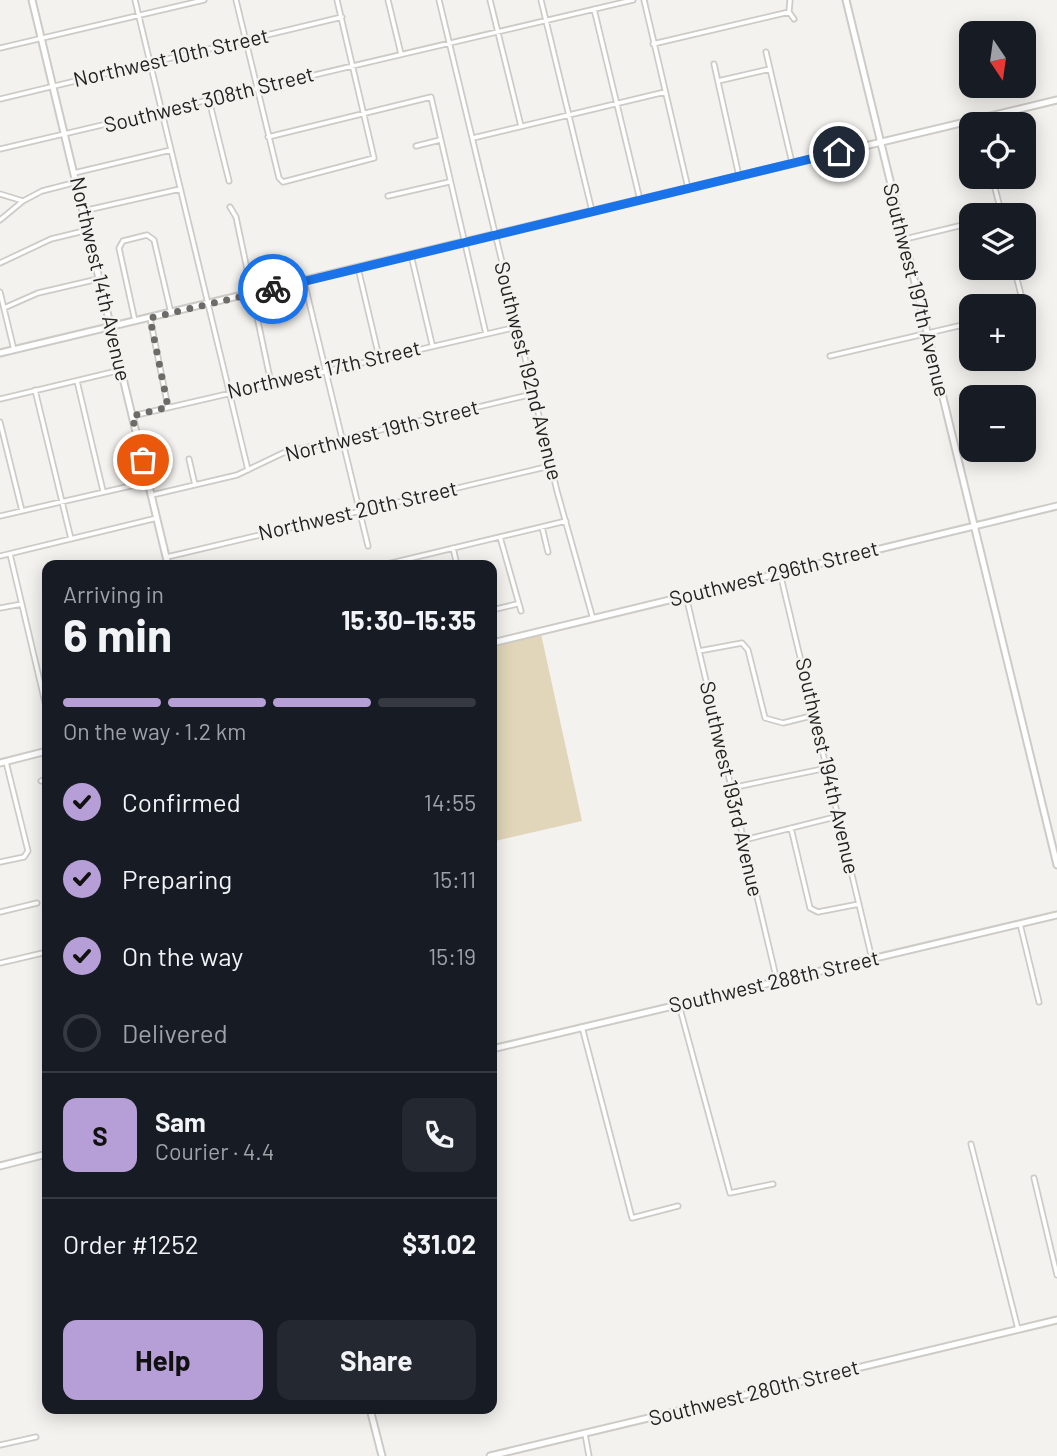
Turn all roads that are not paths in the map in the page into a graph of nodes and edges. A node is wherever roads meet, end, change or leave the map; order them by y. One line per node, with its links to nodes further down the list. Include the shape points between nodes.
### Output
1 (33, 0): 21 (street, Northwest 14th Avenue)
2 (135, 0): 16 (street)
3 (204, 0): 16 (street)
4 (236, 0): 22 (street)
5 (337, 0): 17 (street)
6 (388, 0): 27 (street)
7 (439, 0): 23 (street, Southwest 192nd Avenue)
8 (491, 0): 20 (street)
9 (541, 0): 19 (street)
10 (633, 0): 14 (street, Southwest 308th Street)
11 (644, 0): 24 (street)
12 (790, 0): 15 (street)
13 (846, 0): 50 (street, Southwest 197th Avenue)
14 (594, 9): 19 (street, Southwest 308th Street); 39 (street)
15 (789, 12): 18 (street); 24 (street)
16 (139, 15): 21 (street); 28 (street)
17 (342, 17): 22 (street, Northwest 10th Street); 30 (street)
18 (794, 19)
19 (546, 20): 20 (street, Southwest 308th Street); 43 (street)
20 (498, 31): 23 (street, Southwest 308th Street); 44 (street)
21 (41, 38): 25 (street); 33 (street, Northwest 14th Avenue)
22 (246, 40): 28 (street, Northwest 10th Street); 34 (street)
23 (448, 43): 27 (street, Southwest 308th Street); 48 (street, Southwest 192nd Avenue)
24 (653, 44): 35 (street)
25 (0, 48)
26 (766, 52): 31 (street)
27 (401, 54): 30 (street, Southwest 308th Street)
28 (151, 63): 33 (street, Northwest 10th Street); 40 (street)
29 (714, 64): 32 (street)
30 (353, 65): 34 (street, Southwest 308th Street); 42 (street)
31 (769, 69): 32 (street); 54 (street)
32 (718, 81): 56 (street)
33 (53, 86): 36 (street, Northwest 10th Street); 46 (street, Northwest 14th Avenue)
34 (257, 88): 37 (street, Southwest 308th Street); 47 (street)
35 (665, 92): 39 (street); 61 (street)
36 (0, 99)
37 (209, 100): 40 (street, Southwest 308th Street); 57 (street)
38 (1057, 100): 41 (street)
39 (617, 104): 43 (street); 64 (street)
40 (162, 111): 46 (street, Southwest 308th Street); 53 (street)
41 (1014, 112)
42 (365, 114): 47 (street); 47 (street, via 374,158 281,181); 49 (street, via 431,97)
43 (569, 114): 44 (street); 68 (street)
44 (521, 126): 48 (street)
45 (959, 126): 50 (street)
46 (65, 134): 52 (street, Southwest 308th Street); 55 (street, Northwest 14th Avenue)
47 (268, 136)
48 (472, 138): 72 (street, Southwest 192nd Avenue)
49 (440, 140): 51 (street); 59 (street)
50 (880, 142): 54 (street); 73 (street, Southwest 197th Avenue)
51 (416, 146)
52 (0, 149)
53 (171, 150): 55 (street); 60 (street)
54 (792, 163): 56 (street)
55 (74, 173): 58 (street, Northwest 14th Avenue)
56 (739, 176): 61 (street)
57 (229, 181)
58 (77, 182): 65 (street); 67 (street, Northwest 14th Avenue)
59 (449, 182): 63 (street); 74 (street)
60 (180, 188): 67 (street); 82 (street)
61 (688, 188): 64 (street)
62 (0, 194): 65 (street)
63 (388, 196)
64 (640, 200): 68 (street)
65 (23, 201): 69 (street)
66 (229, 207): 81 (street, via 236,217)
67 (83, 211): 71 (street, Northwest 14th Avenue)
68 (592, 211): 72 (street)
69 (0, 220)
70 (959, 226): 73 (street)
71 (88, 230): 76 (street, via 51,239); 78 (street, Northwest 14th Avenue)
72 (495, 235): 74 (street); 89 (street, Southwest 192nd Avenue)
73 (903, 239): 91 (street, Southwest 197th Avenue)
74 (464, 242): 75 (street); 90 (street)
75 (411, 255): 77 (street); 92 (street)
76 (0, 263)
77 (358, 268): 79 (street); 96 (street)
78 (98, 279): 83 (street, via 38,293); 88 (street, Northwest 14th Avenue)
79 (304, 281): 81 (street); 98 (street)
80 (0, 292): 83 (street)
81 (250, 294): 82 (street); 100 (street)
82 (207, 304): 84 (street); 102 (street)
83 (4, 308): 93 (street)
84 (172, 313): 85 (street); 86 (street, via 150,236 120,243)
85 (150, 318): 86 (street); 105 (street)
86 (135, 321): 88 (street)
87 (959, 326): 91 (street)
88 (110, 327): 93 (street); 97 (street, Northwest 14th Avenue)
89 (517, 327): 90 (street, Northwest 17th Street); 103 (street, Southwest 192nd Avenue)
90 (486, 334): 92 (street, Northwest 17th Street)
91 (927, 334): 95 (street); 123 (street, Southwest 197th Avenue)
92 (432, 344): 96 (street, Northwest 17th Street)
93 (14, 349): 94 (street)
94 (0, 353)
95 (830, 356)
96 (379, 357): 98 (street, Northwest 17th Street)
97 (121, 370): 99 (street); 106 (street, Northwest 14th Avenue)
98 (325, 370): 100 (street, Northwest 17th Street); 108 (street)
99 (77, 381): 101 (street); 114 (street)
100 (271, 383): 102 (street, Northwest 17th Street)
101 (35, 390): 104 (street); 116 (street)
102 (230, 392): 105 (street, Northwest 17th Street); 111 (street)
103 (533, 394): 108 (street, Northwest 19th Street); 110 (street, Southwest 192nd Avenue)
104 (0, 399)
105 (168, 407): 106 (street, Northwest 17th Street)
106 (132, 416): 112 (street, Northwest 14th Avenue)
107 (0, 422): 119 (street)
108 (342, 439): 111 (street, Northwest 19th Street, via 284,453); 118 (street)
109 (189, 459): 113 (street)
110 (551, 466): 118 (street, Northwest 20th Street); 122 (street, Southwest 192nd Avenue)
111 (248, 470): 113 (street, Northwest 19th Street)
112 (149, 482): 114 (street); 115 (street, Northwest 14th Avenue)
113 (195, 485): 115 (street, Northwest 19th Street)
114 (103, 492): 116 (street)
115 (152, 495): 121 (street, Northwest 14th Avenue)
116 (62, 502): 119 (street); 126 (street)
117 (1057, 506): 123 (street, Southwest 296th Street)
118 (360, 510): 127 (street); 132 (street, Northwest 20th Street)
119 (22, 511): 120 (street)
120 (0, 516)
121 (157, 518): 126 (street); 132 (street, Northwest 14th Avenue)
122 (566, 521): 124 (street); 144 (street, Southwest 192nd Avenue)
123 (973, 526): 137 (street, Southwest 296th Street); 157 (street, Southwest 197th Avenue)
124 (542, 527): 125 (street); 129 (street)
125 (500, 537): 128 (street); 140 (street)
126 (71, 539): 130 (street)
127 (368, 546)
128 (453, 548): 133 (street); 136 (street)
129 (548, 552)
130 (10, 554): 131 (street); 139 (street)
131 (0, 556)
132 (167, 557): 134 (street, Northwest 14th Avenue)
133 (412, 558): 135 (street)
134 (168, 560)
135 (404, 560)
136 (456, 560)
137 (780, 573): 138 (street, Southwest 296th Street); 148 (street, Southwest 194th Avenue)
138 (686, 596): 144 (street, Southwest 296th Street); 146 (street, Southwest 193rd Avenue)
139 (22, 604): 141 (street); 147 (street)
140 (517, 604): 142 (street); 143 (street)
141 (0, 608)
142 (497, 609)
143 (521, 611)
144 (593, 619): 145 (street, Southwest 296th Street)
145 (497, 642)
146 (699, 651): 148 (street, via 742,643 748,650 765,718 773,722); 152 (street, Southwest 193rd Avenue)
147 (42, 690)
148 (815, 715): 151 (street, Southwest 194th Avenue)
149 (42, 752): 150 (street)
150 (3, 762): 156 (street, via 27,855)
151 (827, 768): 152 (street); 153 (street, Southwest 194th Avenue)
152 (731, 788): 155 (street, Southwest 193rd Avenue)
153 (839, 816): 154 (street); 159 (street, Southwest 194th Avenue)
154 (791, 828): 155 (street); 159 (street, via 810,908 818,912)
155 (744, 839): 166 (street, Southwest 193rd Avenue)
156 (0, 862)
157 (1057, 865)
158 (37, 903): 160 (street)
159 (859, 904): 164 (street, Southwest 194th Avenue)
160 (0, 912)
161 (1057, 915): 162 (street, Southwest 288th Street)
162 (1020, 924): 164 (street, Southwest 288th Street); 167 (street)
163 (42, 953): 165 (street)
164 (873, 959): 166 (street, Southwest 288th Street)
165 (0, 963)
166 (777, 981): 168 (street, Southwest 288th Street)
167 (1039, 1002)
168 (678, 1004): 169 (street, Southwest 288th Street); 175 (street, via 730,1193)
169 (582, 1027): 170 (street, Southwest 288th Street); 176 (street, via 632,1218)
170 (497, 1048)
171 (971, 1144): 179 (street)
172 (42, 1155): 173 (street)
173 (0, 1166)
174 (1034, 1178): 177 (street)
175 (774, 1185)
176 (678, 1206)
177 (1057, 1275)
178 (1057, 1320): 179 (street, Southwest 280th Street)
179 (1018, 1329): 181 (street, Southwest 280th Street)
180 (371, 1414): 184 (street)
181 (585, 1433): 185 (street, Southwest 280th Street); 186 (street)
182 (36, 1437): 183 (street)
183 (0, 1446)
184 (382, 1456)
185 (490, 1456)
186 (590, 1456)

